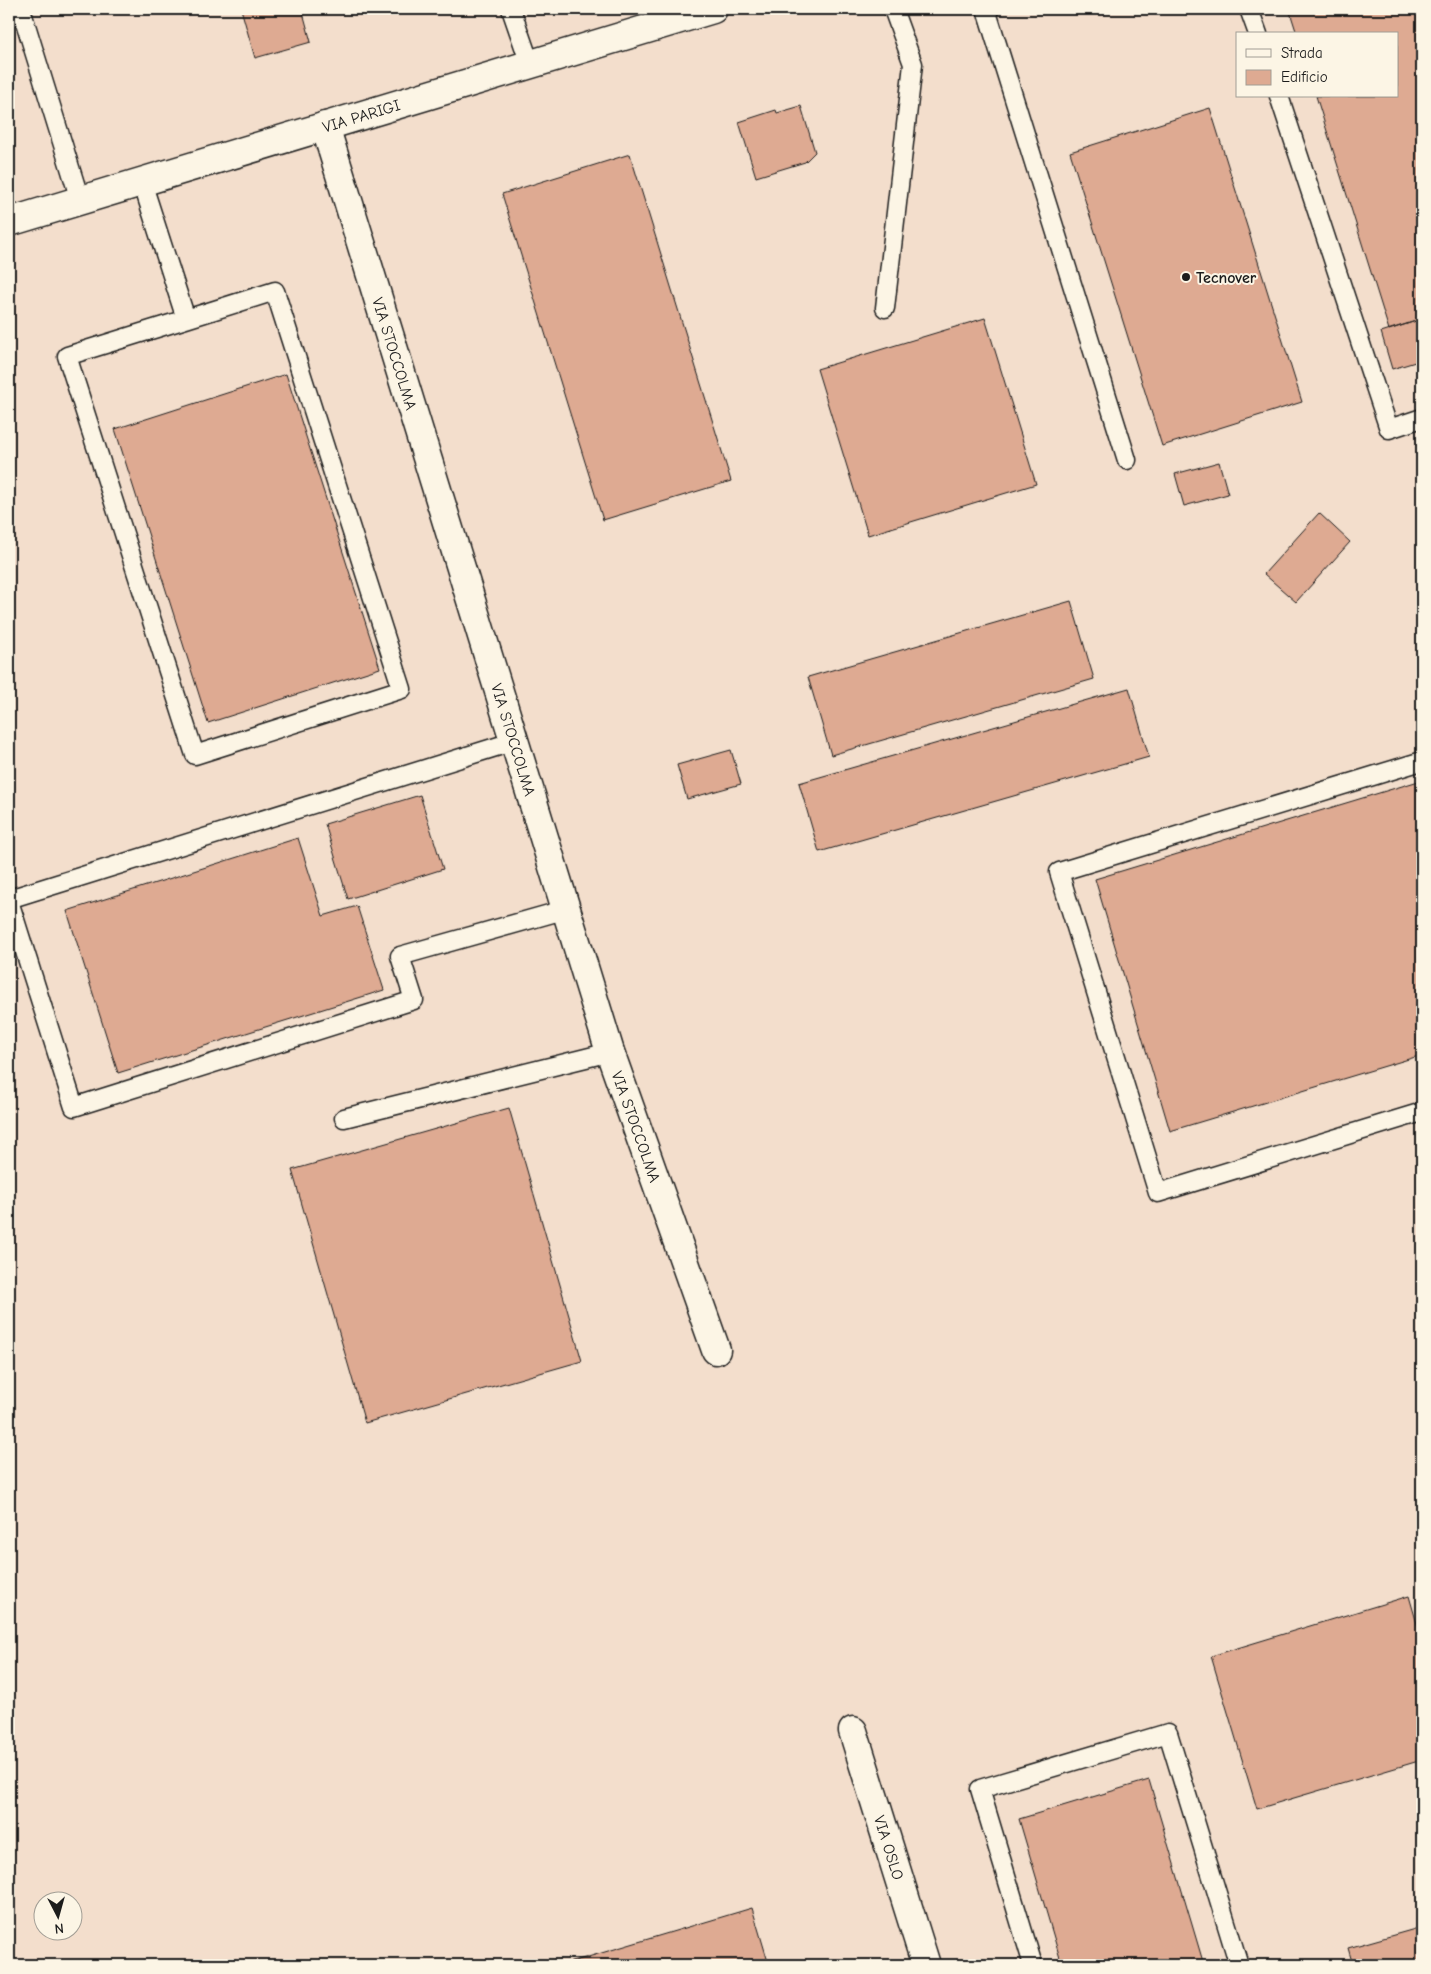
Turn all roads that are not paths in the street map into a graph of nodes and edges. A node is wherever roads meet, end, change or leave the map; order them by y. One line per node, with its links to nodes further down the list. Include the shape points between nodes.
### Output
1 (20, 9): 12 (lane)
2 (511, 9): 8 (lane)
3 (713, 9): 8 (street, VIA PARIGI)
4 (893, 9): 14 (lane, via 913,64)
5 (986, 9): 17 (lane)
6 (1250, 9): 7 (lane)
7 (1257, 32)
8 (530, 64): 10 (street, VIA PARIGI)
9 (1280, 98): 16 (lane, via 1389,429)
10 (325, 126): 11 (street, VIA PARIGI); 18 (street, VIA STOCCOLMA)
11 (142, 182): 12 (street, VIA PARIGI); 15 (lane)
12 (80, 200): 13 (street, VIA PARIGI)
13 (9, 222)
14 (885, 308)
15 (186, 319): 15 (lane, via 275,290 402,689 194,755 67,356)
16 (1422, 418)
17 (1127, 460)
18 (515, 741): 20 (lane); 21 (street, VIA STOCCOLMA)
19 (1422, 761): 23 (lane, via 1060,872 1158,1193)
20 (9, 900): 21 (lane, via 74,1107 414,1000 400,956)
21 (567, 909): 22 (street, VIA STOCCOLMA)
22 (610, 1052): 24 (lane); 25 (street, VIA STOCCOLMA)
23 (1422, 1112)
24 (344, 1118)
25 (716, 1350)
26 (853, 1731): 27 (street, VIA OSLO)
27 (926, 1965)
28 (1033, 1965): 29 (lane, via 980,1789 1168,1733)
29 (1239, 1965)

